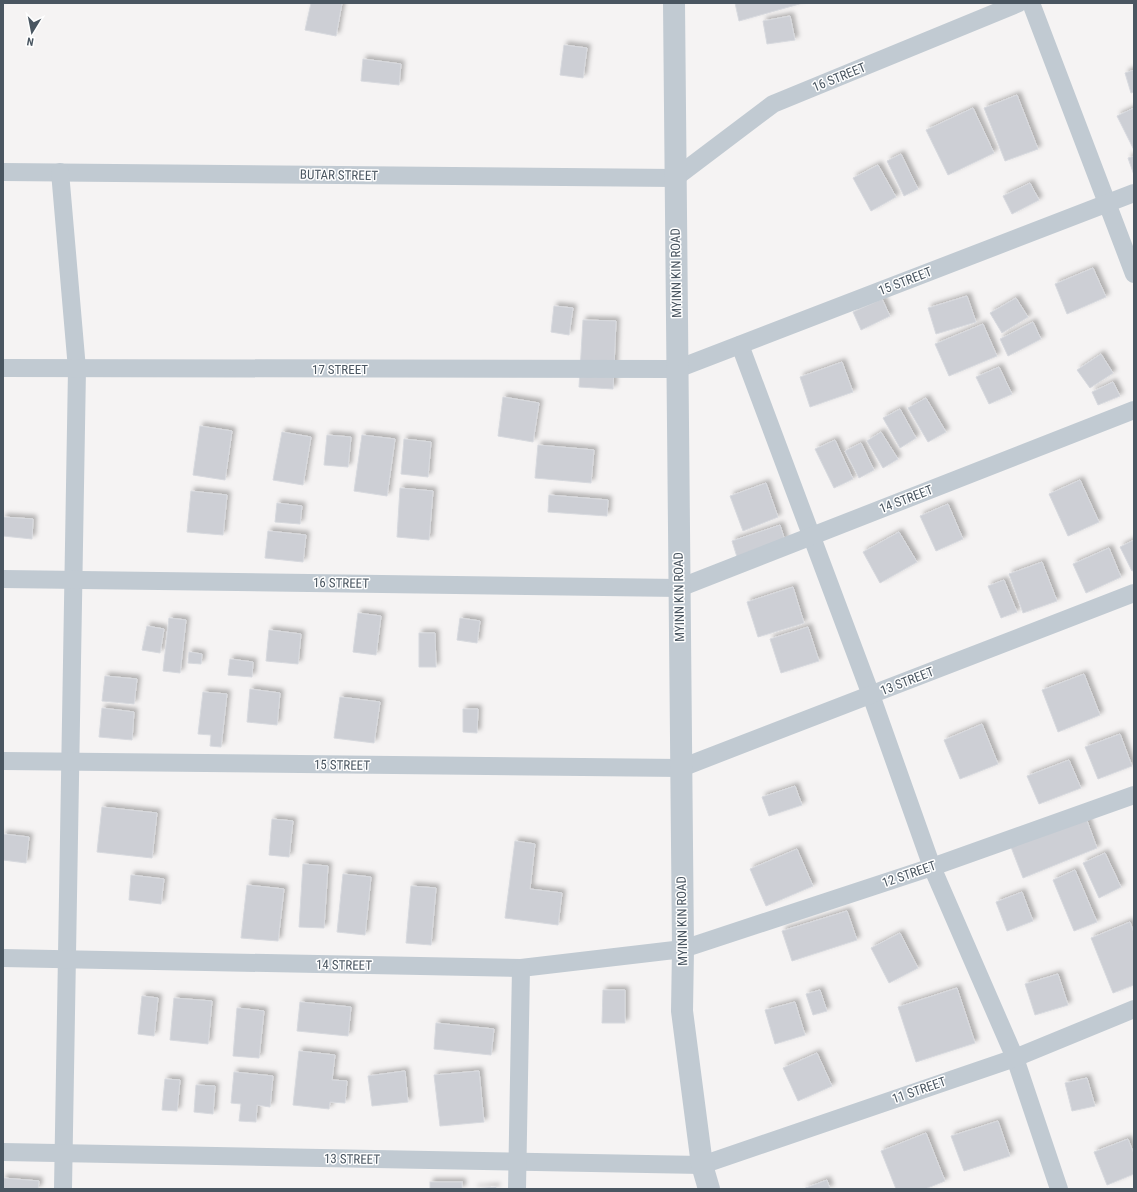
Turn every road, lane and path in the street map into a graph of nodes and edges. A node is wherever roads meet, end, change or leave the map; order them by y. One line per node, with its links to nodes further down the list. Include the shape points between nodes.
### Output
1 (674, 3): 6 (street, MYINN KIN ROAD)
2 (1018, 3): 6 (street, 16 STREET, via 773,104)
3 (1031, 3): 8 (street)
4 (3, 172): 5 (street, BUTAR STREET)
5 (60, 172): 6 (street, BUTAR STREET); 12 (street)
6 (675, 178): 13 (street, MYINN KIN ROAD)
7 (1134, 193): 8 (street, 15 STREET)
8 (1107, 204): 9 (street); 10 (street, 15 STREET)
9 (1134, 274)
10 (740, 345): 13 (street, 15 STREET); 15 (street)
11 (3, 368): 12 (street, 17 STREET)
12 (77, 368): 13 (street, 17 STREET); 17 (street)
13 (677, 369): 18 (street, MYINN KIN ROAD)
14 (1134, 410): 15 (street, 14 STREET)
15 (812, 536): 18 (street, 14 STREET); 20 (street)
16 (3, 579): 17 (street, 16 STREET)
17 (73, 580): 18 (street, 16 STREET); 22 (street)
18 (679, 588): 23 (street, MYINN KIN ROAD)
19 (1134, 593): 20 (street, 13 STREET)
20 (871, 695): 23 (street, 13 STREET); 25 (street)
21 (3, 761): 22 (street, 15 STREET)
22 (70, 762): 23 (street, 15 STREET); 28 (street)
23 (680, 768): 26 (street, MYINN KIN ROAD)
24 (1134, 795): 25 (street, 12 STREET)
25 (932, 867): 26 (street, 12 STREET); 31 (street)
26 (683, 949): 29 (street, 14 STREET); 35 (street, MYINN KIN ROAD, via 682,1011)
27 (3, 958): 28 (street, 14 STREET)
28 (67, 959): 29 (street, 14 STREET); 33 (street)
29 (521, 968): 34 (street)
30 (1134, 1009): 31 (street, 11 STREET)
31 (1015, 1058): 35 (street, 11 STREET); 39 (street)
32 (3, 1152): 33 (street, 13 STREET)
33 (64, 1154): 34 (street, 13 STREET); 36 (street)
34 (518, 1162): 35 (street, 13 STREET); 37 (street)
35 (702, 1165): 38 (street, MYINN KIN ROAD)
36 (63, 1189)
37 (517, 1189)
38 (709, 1189)
39 (1059, 1189)

